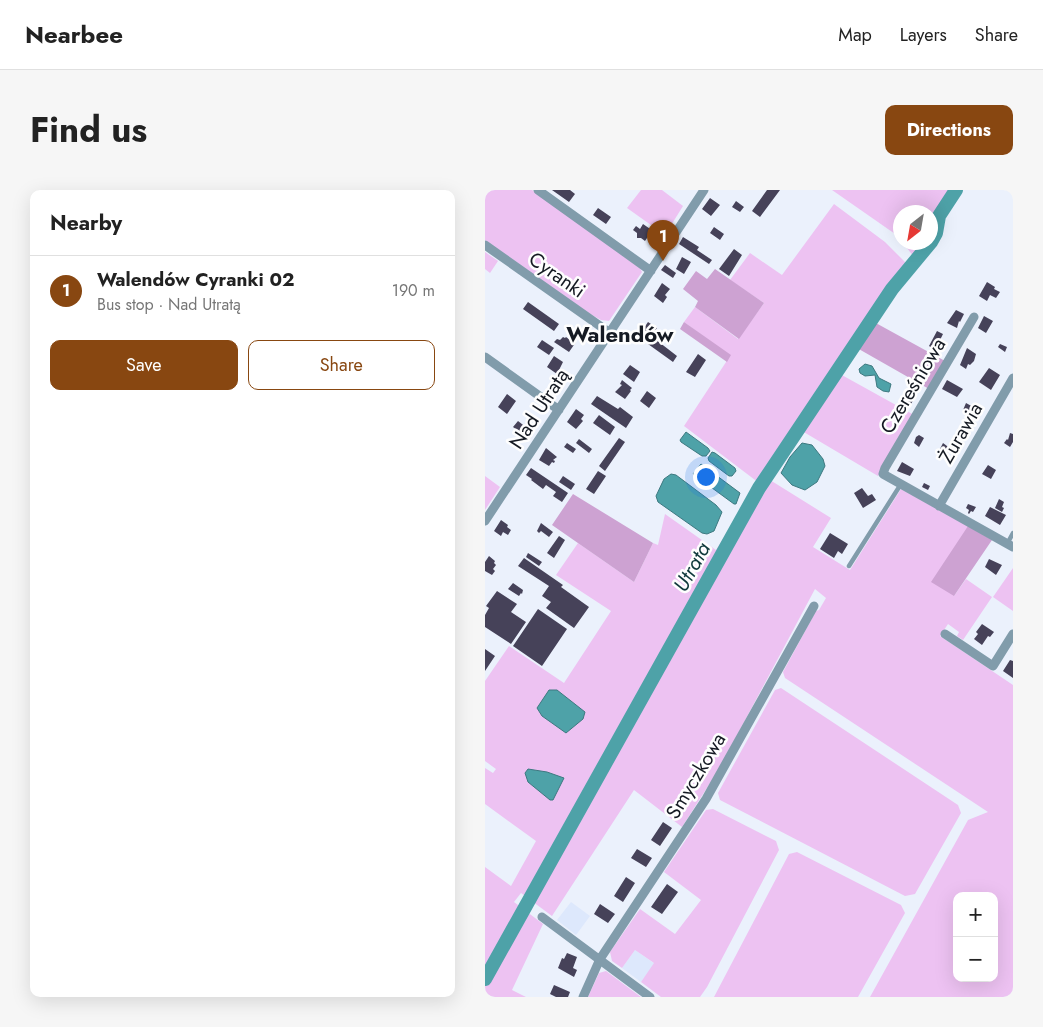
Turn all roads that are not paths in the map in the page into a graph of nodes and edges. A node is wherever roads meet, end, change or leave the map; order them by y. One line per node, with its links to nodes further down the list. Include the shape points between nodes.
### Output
1 (537, 190): 4 (street)
2 (704, 190): 4 (street, Nad Utratą)
3 (485, 245): 6 (street, Cyranki)
4 (651, 271): 6 (street, Nad Utratą)
5 (974, 317): 10 (street, Czereśniowa, via 885,468 883,474)
6 (610, 333): 9 (street, Nad Utratą)
7 (485, 357): 9 (street)
8 (1013, 378): 11 (street, Żurawia)
9 (559, 410): 12 (street, Nad Utratą)
10 (901, 484): 11 (street); 15 (lane)
11 (939, 506): 14 (street)
12 (485, 521)
13 (1013, 533): 14 (lane)
14 (1010, 545)
15 (849, 566)
16 (814, 606): 20 (street, Smyczkowa, via 706,799)
17 (945, 634): 18 (street, via 993,666)
18 (1012, 637)
19 (542, 916): 20 (street)
20 (600, 959): 21 (street, Smyczkowa); 22 (street)
21 (583, 997)
22 (650, 997)

